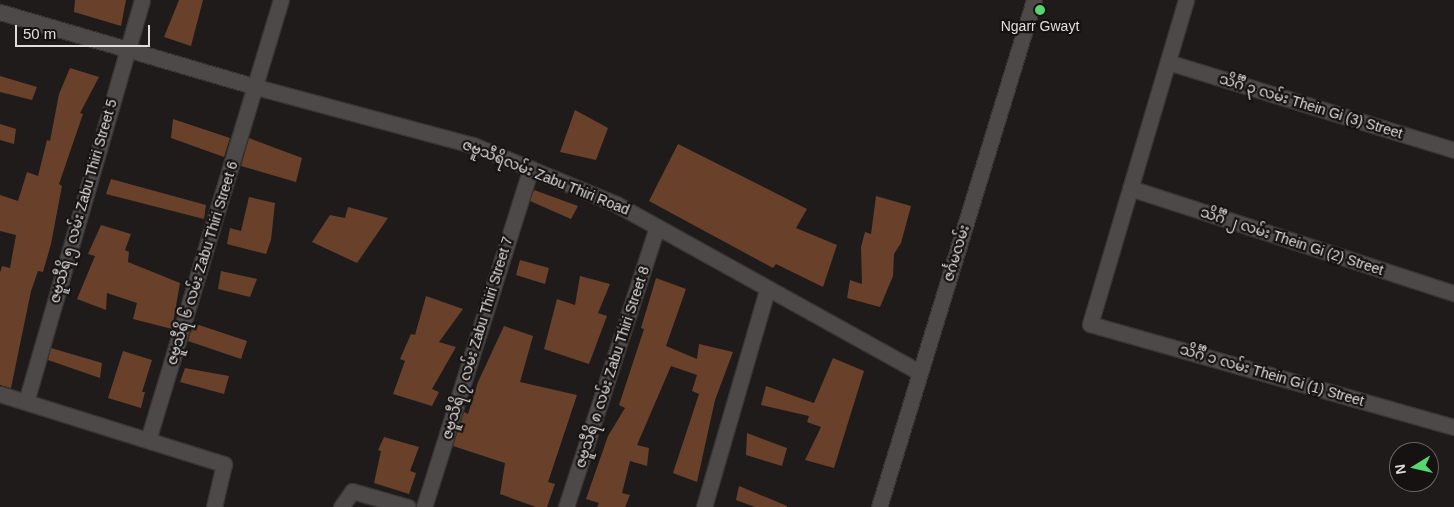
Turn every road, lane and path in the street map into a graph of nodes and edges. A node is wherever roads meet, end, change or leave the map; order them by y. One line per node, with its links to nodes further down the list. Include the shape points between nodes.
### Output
1 (142, 0): 6 (street, ဇဗူသီရိ ၅ လမ်း Zabu Thiri Street 5)
2 (280, 0): 8 (street, ဇဗူသီရိ ၆ လမ်း Zabu Thiri Street 6)
3 (1034, 0): 15 (street, ဇင်္ဂမလမ်း)
4 (1186, 0): 7 (street)
5 (0, 12): 6 (street, ဇဗူသီရိလမ်း Zabu Thiri Road)
6 (127, 48): 8 (street, ဇဗူသီရိလမ်း Zabu Thiri Road); 17 (street, ဇဗူသီရိ ၅ လမ်း Zabu Thiri Street 5)
7 (1168, 62): 9 (street, သိင်္ဂီ ၃ လမ်း Thein Gi (3) Street); 11 (street)
8 (256, 87): 10 (street, ဇဗူသီရိလမ်း Zabu Thiri Road, via 473,145); 19 (street, ဇဗူသီရိ ၆ လမ်း Zabu Thiri Street 6)
9 (1454, 150)
10 (530, 168): 12 (street, ဇဗူသီရိလမ်း Zabu Thiri Road, via 616,204); 23 (street, ဇဗူသီရိ ၇ လမ်း Zabu Thiri Street 7)
11 (1130, 188): 14 (street, သိင်္ဂီ ၂ လမ်း Thein Gi (2) Street); 18 (street, သိင်္ဂီ ၁ လမ်း Thein Gi (1) Street, via 1090,324)
12 (657, 226): 13 (street, ဇဗူသီရိလမ်း Zabu Thiri Road); 24 (street, ဇဗူသီရိ ၈ လမ်း Zabu Thiri Street 8)
13 (766, 290): 15 (street, ဇဗူသီရိလမ်း Zabu Thiri Road); 25 (street)
14 (1454, 293)
15 (919, 372): 26 (street, ဇင်္ဂမလမ်း)
16 (0, 394): 17 (street)
17 (26, 402): 19 (street)
18 (1454, 427)
19 (148, 440): 20 (street, via 224,464)
20 (214, 507)
21 (341, 507): 22 (street, via 352,491)
22 (408, 507)
23 (424, 507)
24 (566, 507)
25 (704, 507)
26 (879, 507)

